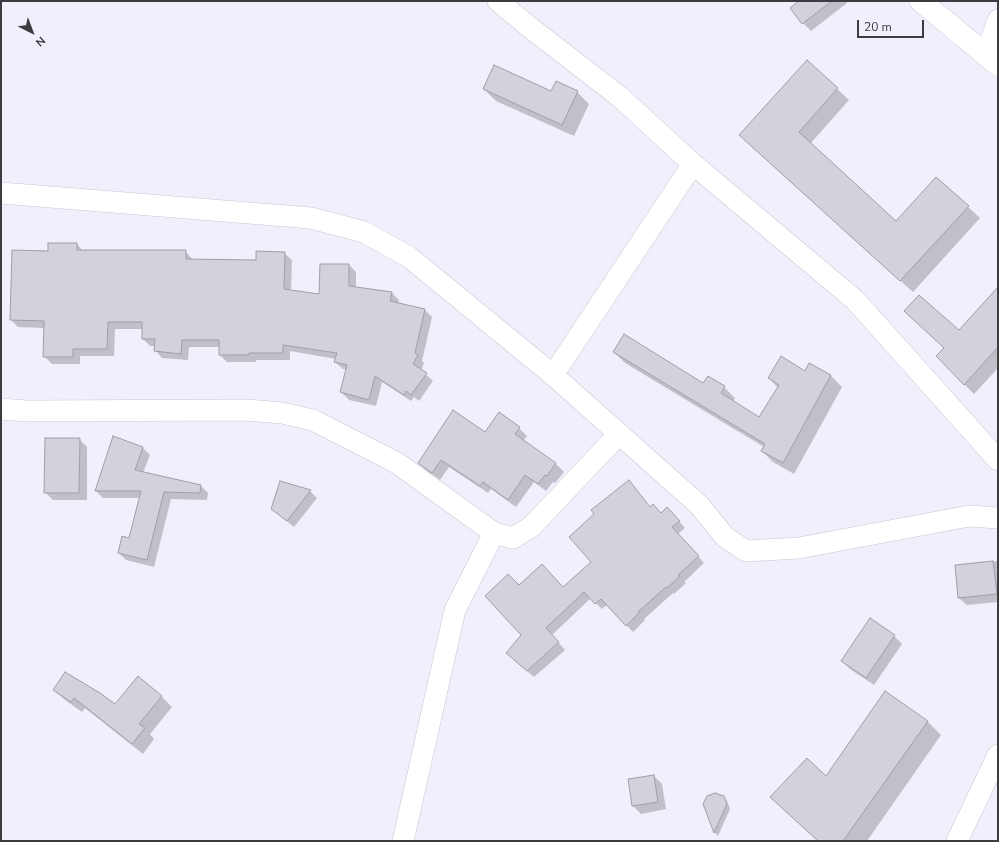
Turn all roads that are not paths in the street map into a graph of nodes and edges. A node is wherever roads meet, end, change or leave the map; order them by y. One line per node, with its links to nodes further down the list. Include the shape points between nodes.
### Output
1 (498, 1): 5 (street, via 620,97)
2 (921, 1): 4 (street)
3 (998, 20): 4 (street)
4 (992, 60)
5 (693, 164): 7 (street); 10 (street, via 855,300)
6 (1, 193): 7 (street, via 311,218 364,232 410,257)
7 (553, 375): 9 (street)
8 (1, 409): 12 (street, via 28,412 282,412 313,420 397,464)
9 (619, 434): 11 (street, via 699,505 725,537 746,551 799,548 969,516); 12 (street, via 531,527 513,538)
10 (998, 460)
11 (998, 518)
12 (494, 533): 14 (street, via 455,610)
13 (998, 755): 15 (street)
14 (403, 841)
15 (957, 841)

